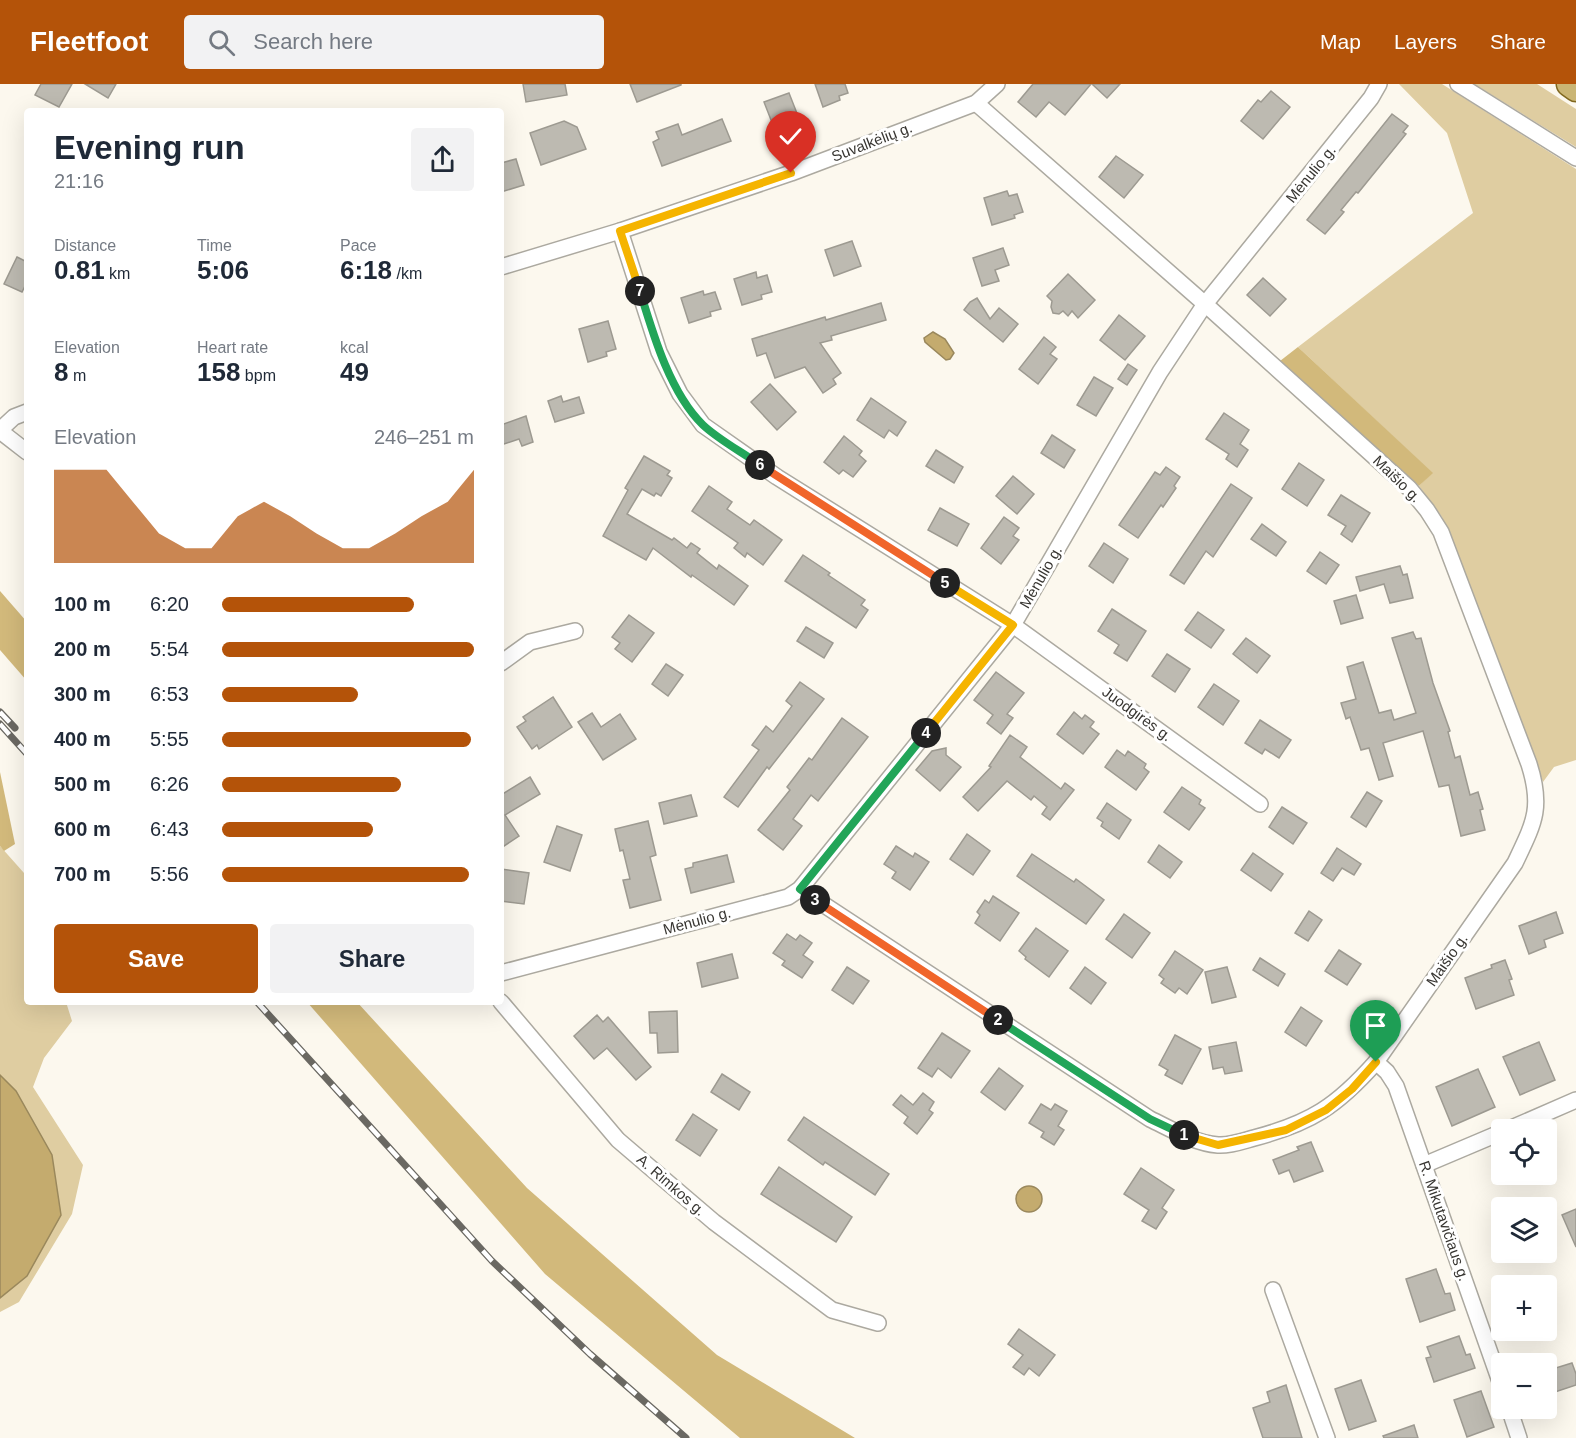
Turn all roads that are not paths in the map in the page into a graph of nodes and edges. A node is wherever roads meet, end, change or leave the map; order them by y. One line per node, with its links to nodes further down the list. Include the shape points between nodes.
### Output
1 (997, 84): 6 (street, Suvalkėlių g.)
2 (1379, 84): 10 (street, Mėnulio g.)
3 (1458, 84): 7 (street)
4 (1569, 84): 5 (main road)
5 (1576, 89)
6 (976, 103): 8 (street, Suvalkėlių g., via 791,173); 10 (street, Maišio g.)
7 (1576, 158)
8 (620, 231): 9 (street, Suvalkėlių g.); 14 (street, Juodgirės g., via 659,352 680,394 703,425 777,477)
9 (504, 266)
10 (1205, 304): 14 (street, Mėnulio g., via 1160,372); 21 (street, Maišio g., via 1409,488 1427,510 1441,532 1535,783 1536,812 1515,863)
11 (24, 413): 12 (street)
12 (0, 430): 13 (street)
13 (24, 450)
14 (1013, 625): 17 (street, Juodgirės g.); 18 (street, Mėnulio g.)
15 (575, 631): 16 (street, via 530,642)
16 (504, 661)
17 (1260, 804)
18 (800, 889): 19 (street, Mėnulio g., via 788,897); 21 (street, Maišio g., via 1181,1135 1218,1145 1286,1130 1326,1110)
19 (504, 972)
20 (504, 1005): 27 (street, A. Rimkos g., via 618,1140 705,1214 832,1310)
21 (1376, 1062): 25 (street, R. Mikutavičiaus g., via 1396,1086)
22 (1576, 1100): 23 (street)
23 (1532, 1119)
24 (1491, 1137): 25 (street)
25 (1424, 1165): 28 (street, R. Mikutavičiaus g.)
26 (1273, 1290): 30 (street)
27 (878, 1323)
28 (1491, 1356)
29 (1513, 1419): 31 (street)
30 (1327, 1438)
31 (1520, 1438)

